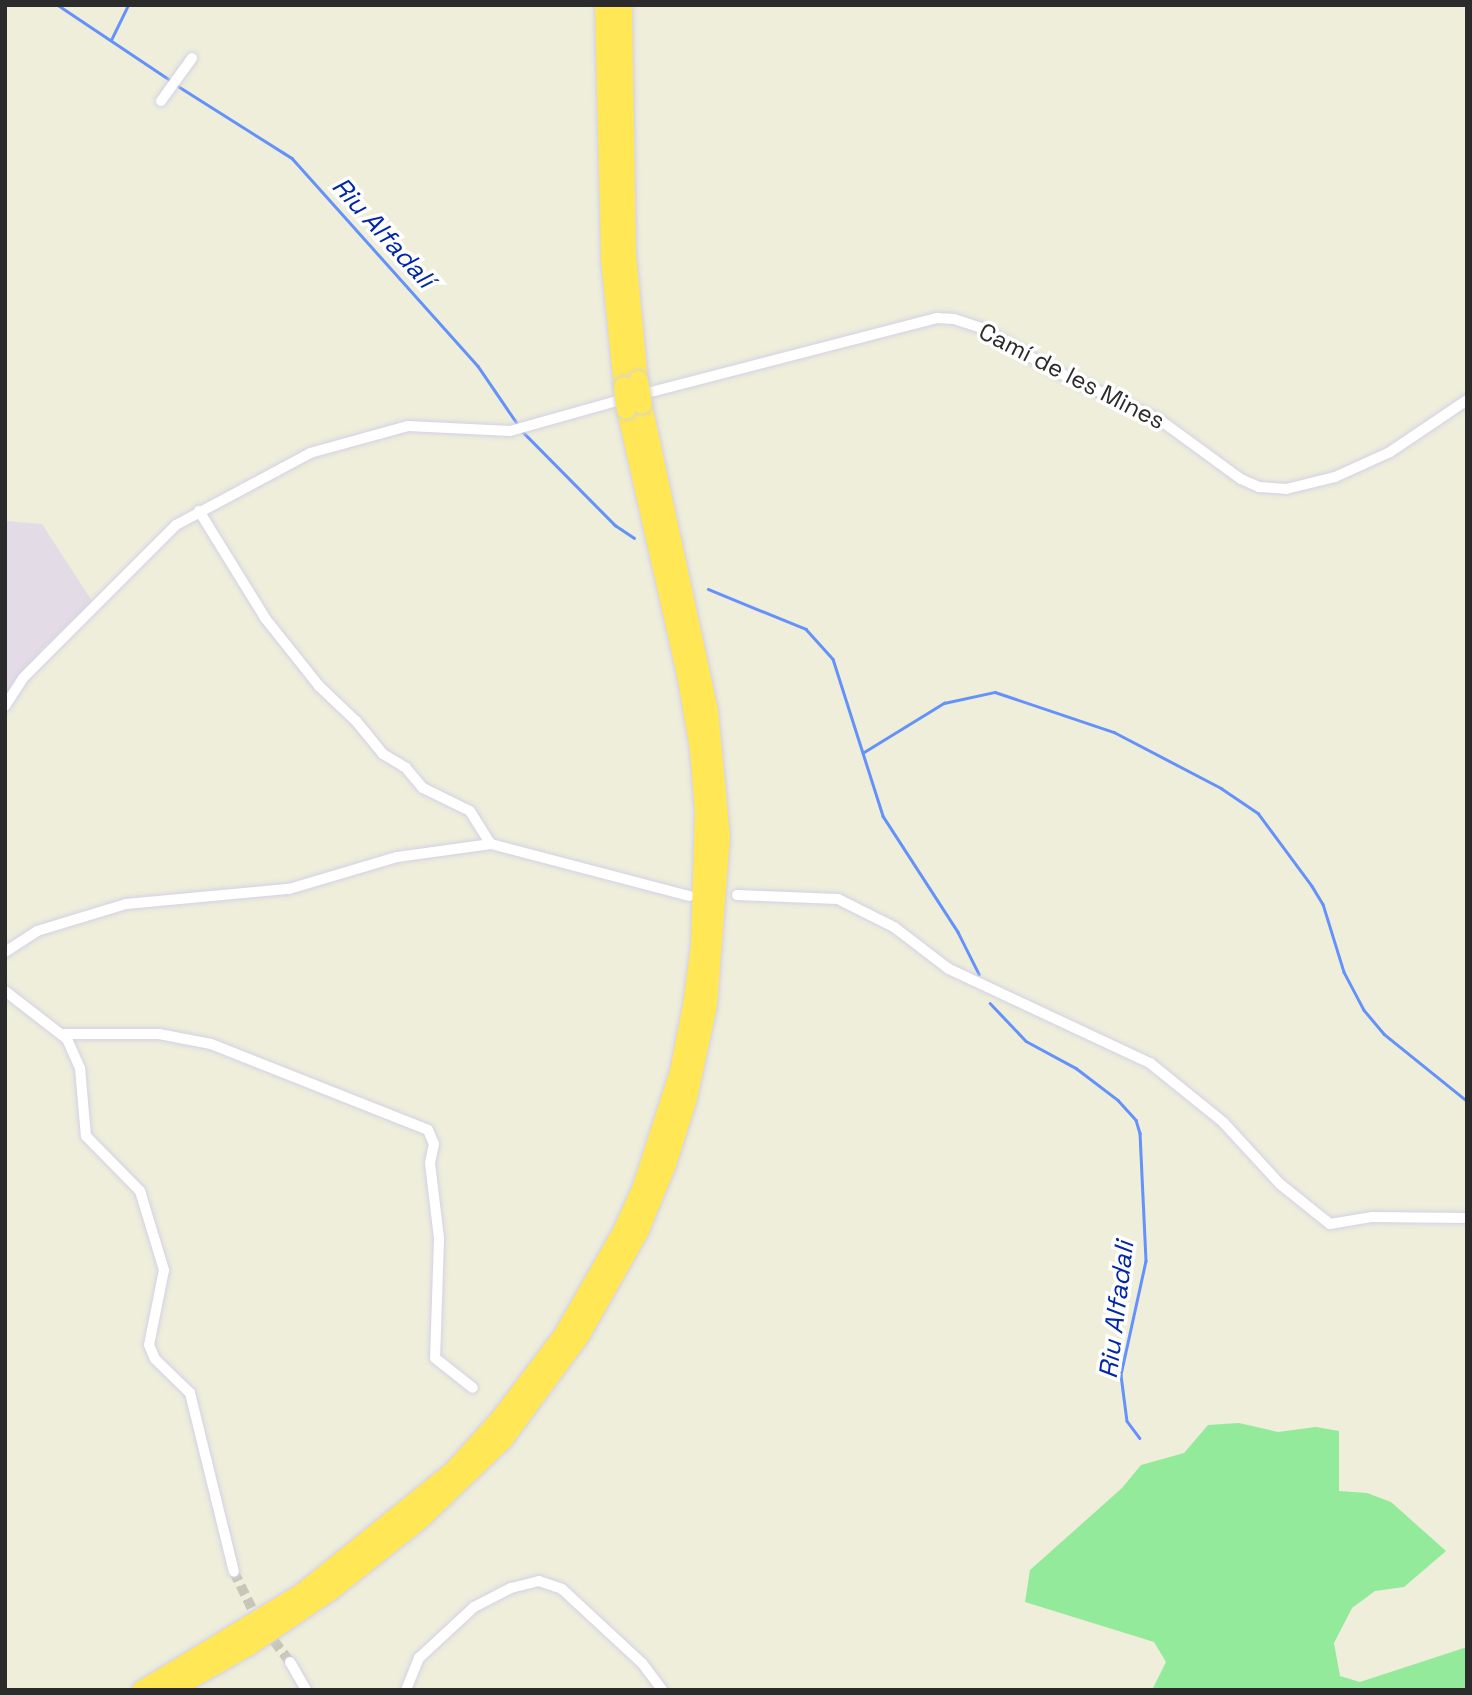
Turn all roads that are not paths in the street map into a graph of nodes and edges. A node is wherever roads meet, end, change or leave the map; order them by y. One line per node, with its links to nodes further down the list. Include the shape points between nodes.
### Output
1 (604, 5): 5 (highway, via 610,258)
2 (622, 5): 5 (highway)
3 (191, 58): 4 (street)
4 (163, 98)
5 (632, 396): 6 (street, Camí de les Mines, via 925,321 954,319 985,330 1049,368 1160,420 1241,479 1259,487 1286,489 1335,477 1390,452); 7 (street, Camí de les Mines, via 510,431 397,428 310,453); 19 (highway, via 688,687 704,812 701,946 692,1004 679,1071 642,1186 622,1231 563,1334 499,1419 453,1470 302,1592); 20 (highway, via 706,697 720,836 707,1005 687,1098 666,1164 638,1231 579,1336 496,1446 420,1519 332,1588 249,1645)
6 (1467, 400)
7 (199, 511): 8 (street, Camí de les Mines, via 176,525 60,639 23,678); 9 (street, via 265,618 319,687 423,788 470,811)
8 (5, 706)
9 (491, 844): 11 (street); 12 (street, via 397,857 289,889 122,906 37,931)
10 (737, 895): 15 (street, via 838,899 894,928 949,969 1150,1063 1223,1122 1280,1184 1329,1224 1372,1217)
11 (689, 897)
12 (5, 952)
13 (5, 991): 14 (street)
14 (65, 1037): 16 (street, via 159,1034 221,1046 428,1130 434,1144 430,1170 439,1239 435,1358); 17 (street, via 80,1068 86,1136 137,1185 161,1252 164,1278 149,1345 155,1359 190,1393)
15 (1467, 1218)
16 (473, 1388)
17 (234, 1572)
18 (290, 1662): 21 (street)
19 (141, 1690)
20 (170, 1690)
21 (306, 1690)
22 (406, 1690): 23 (street, via 414,1664 467,1613 496,1594 538,1581 562,1589 642,1663)
23 (662, 1690)

